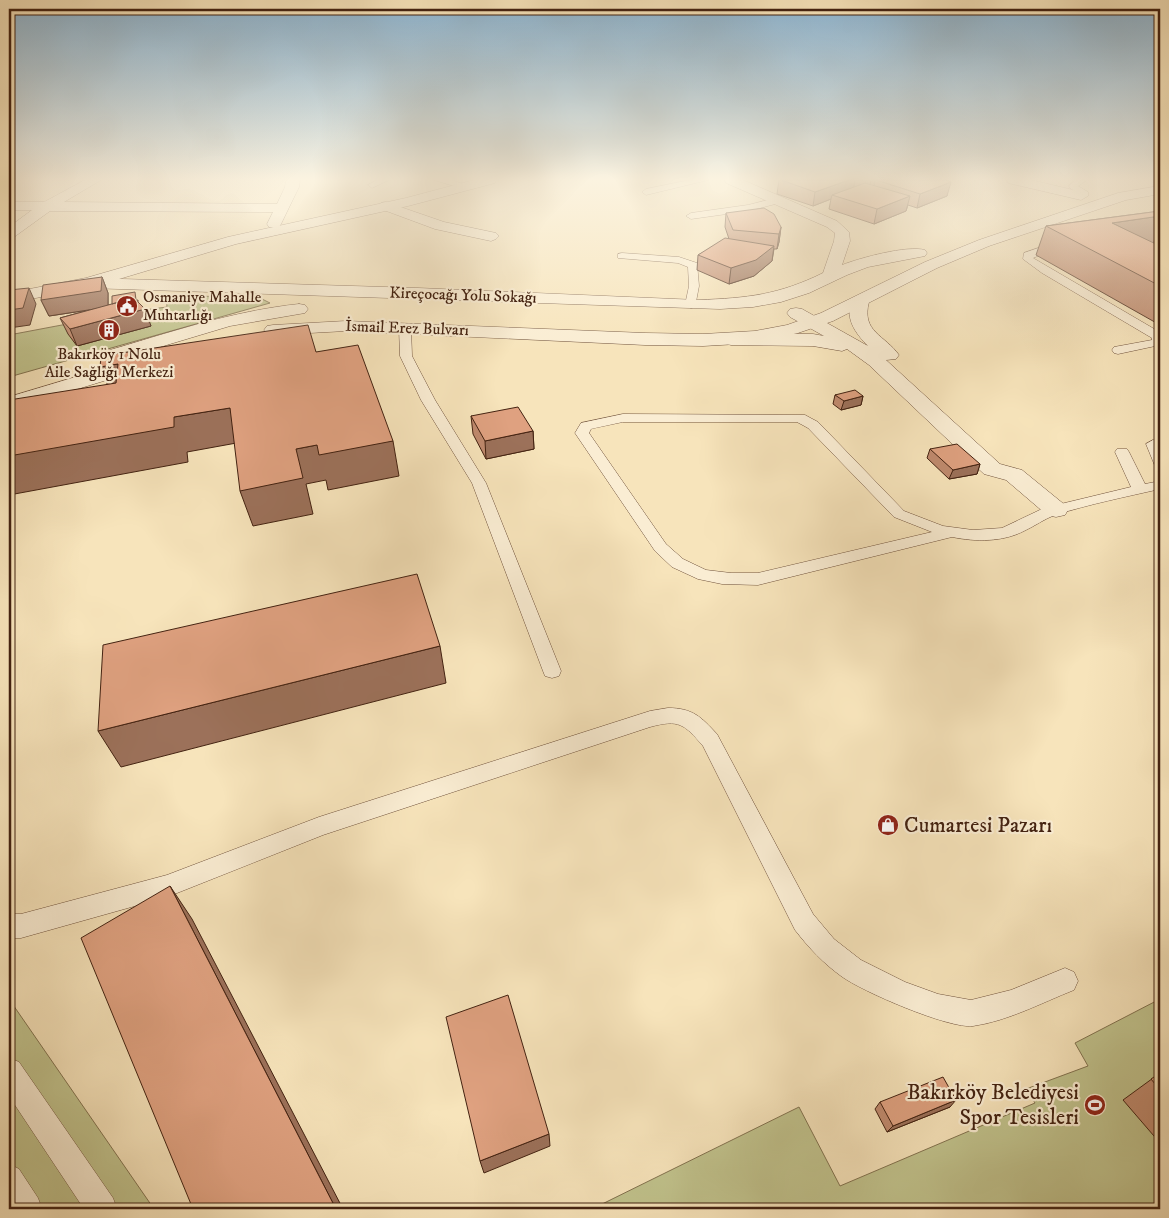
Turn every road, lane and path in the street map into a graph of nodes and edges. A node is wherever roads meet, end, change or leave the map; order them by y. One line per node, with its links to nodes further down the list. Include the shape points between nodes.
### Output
1 (248, 237): 9 (street)
2 (842, 237): 8 (street)
3 (961, 237): 6 (street, İsmail Erez Bulvarı)
4 (1002, 237): 11 (street, İsmail Erez Bulvarı, via 931,265)
5 (1068, 242): 20 (lane, via 1036,251 1028,255 1028,259 1158,338 1158,342 1147,346)
6 (919, 253): 8 (street, Kireçocağı Yolu Sokağı, via 879,260); 15 (street, İsmail Erez Bulvarı, via 837,295)
7 (622, 256): 12 (lane, via 679,260 694,265)
8 (831, 275): 12 (street, Kireçocağı Yolu Sokağı, via 784,296 741,303)
9 (89, 283): 10 (street); 12 (street, Kireçocağı Yolu Sokağı)
10 (9, 298)
11 (860, 302): 15 (street, İsmail Erez Bulvarı); 22 (street, via 857,308 861,327)
12 (691, 305)
13 (315, 309): 23 (street, via 271,312 234,320)
14 (343, 309): 15 (street, İsmail Erez Bulvarı, via 706,325)
15 (804, 318): 18 (street, İsmail Erez Bulvarı, via 774,334); 21 (street); 22 (street, via 834,324)
16 (405, 328): 17 (street, İsmail Erez Bulvarı, via 321,326); 18 (street, İsmail Erez Bulvarı, via 645,339); 33 (lane, via 406,356 428,400 479,483)
17 (260, 332)
18 (730, 339): 21 (street, via 813,340)
19 (200, 346): 24 (street)
20 (1118, 350)
21 (864, 352): 28 (street, via 992,469)
22 (892, 357): 28 (street, via 1013,466)
23 (27, 381)
24 (9, 404)
25 (1153, 444): 27 (lane)
26 (1122, 452): 30 (lane)
27 (1160, 462)
28 (1014, 475): 31 (street)
29 (1160, 485): 30 (lane)
30 (1140, 490): 31 (lane)
31 (1056, 510): 32 (lane, via 1008,531 988,535)
32 (950, 533): 32 (lane, via 899,514 813,425 800,418 623,418 586,426 582,433 668,555 686,568 730,581 758,579)
33 (552, 671)
34 (9, 926): 35 (lane, via 30,924 167,886 319,827 623,728 677,714 694,722 710,740 804,922 825,948 852,969 899,992 938,1006 971,1013 1011,1003)
35 (1065, 981)
36 (9, 1072): 39 (lane)
37 (9, 1179): 38 (lane)
38 (27, 1209)
39 (102, 1209)

